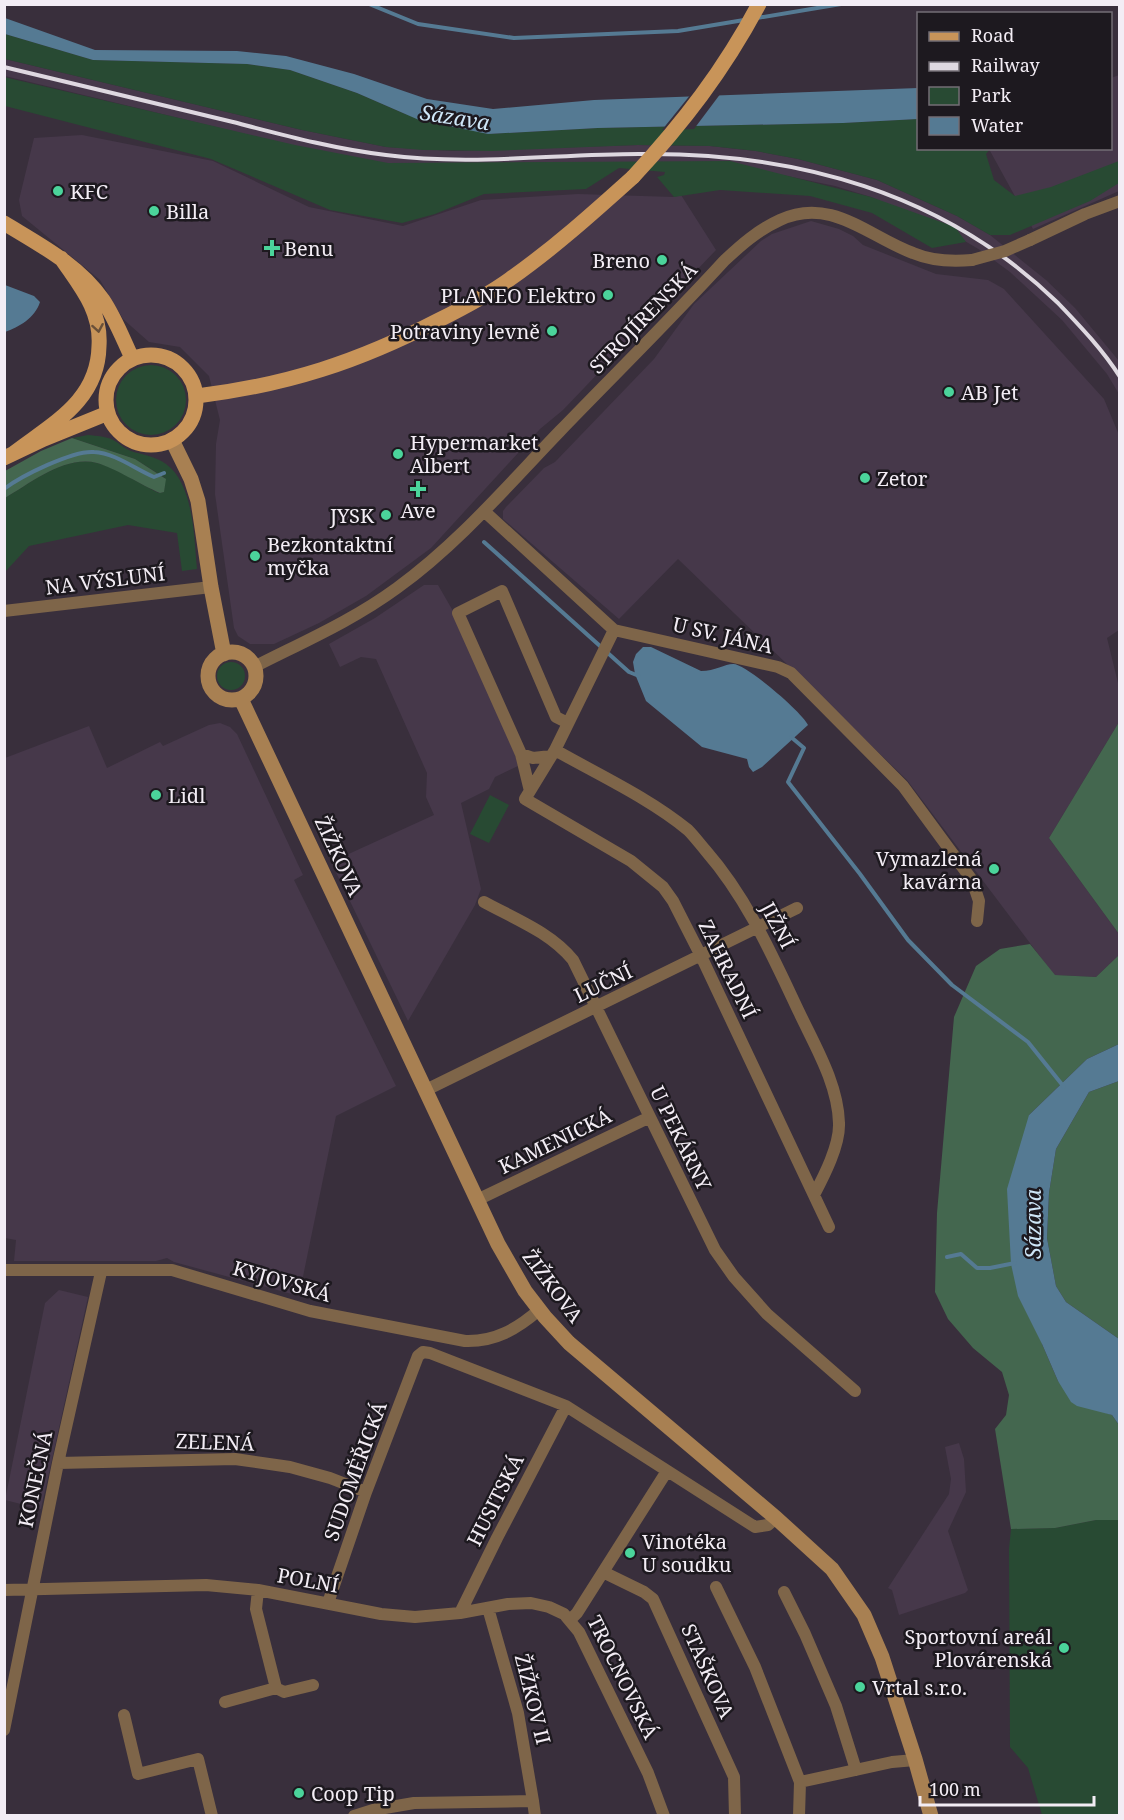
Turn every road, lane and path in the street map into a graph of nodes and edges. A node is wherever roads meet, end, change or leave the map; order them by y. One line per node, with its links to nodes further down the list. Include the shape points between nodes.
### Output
1 (759, 4): 6 (main road, bridge, via 708,88 669,138 571,234 508,280 399,341 331,368 259,387)
2 (1119, 201): 10 (street, STROJÍRENSKÁ, bridge, via 998,254 972,260 940,261 912,253 835,216 803,214 771,224 724,261)
3 (4, 223): 4 (main road)
4 (61, 258): 5 (main road, via 102,299); 9 (main road, one-way to 9, via 90,302 96,319 97,366 86,392 74,407)
5 (132, 358): 6 (main road, via 154,354 175,361 190,376); 7 (main road, via 117,369 108,386)
6 (197, 396): 8 (main road, via 191,422)
7 (108, 413): 8 (main road, via 116,429 138,444); 9 (main road)
8 (172, 440): 11 (main road, via 196,495)
9 (9, 456)
10 (484, 511): 13 (street, U SV. JÁNA); 15 (street, STROJÍRENSKÁ, via 386,596 329,631)
11 (211, 587): 12 (street, NA VÝSLUNÍ); 14 (main road)
12 (4, 611)
13 (614, 630): 17 (street); 23 (street, U SV. JÁNA, via 778,667 791,674 903,786 972,880 979,901)
14 (224, 654): 15 (main road, via 245,656); 16 (main road, via 209,668 211,688 221,698)
15 (254, 667): 16 (main road, via 255,682)
16 (241, 699): 27 (main road, ŽIŽKOVA)
17 (568, 723): 18 (street); 19 (street, ZAHRADNÍ, via 556,717 502,591 458,613)
18 (553, 753): 19 (street, via 533,758); 20 (street); 24 (street, JIŽNÍ, via 647,803 688,831 725,873)
19 (521, 754): 20 (street, ZAHRADNÍ)
20 (530, 790): 25 (street, ZAHRADNÍ, via 525,799 631,861 663,887)
21 (484, 902): 26 (street, U PEKÁRNY, via 561,946 573,960)
22 (797, 908): 24 (street, LUČNÍ)
23 (977, 921)
24 (758, 926): 25 (street, LUČNÍ); 29 (street, JIŽNÍ, via 822,1061 837,1106 837,1141)
25 (701, 956): 26 (street, LUČNÍ); 29 (street, ZAHRADNÍ)
26 (597, 1008): 27 (street, LUČNÍ); 28 (street, U PEKÁRNY)
27 (426, 1090): 30 (main road, ŽIŽKOVA)
28 (650, 1117): 30 (street, KAMENICKÁ); 35 (street, U PEKÁRNY, via 700,1223 734,1277 767,1314)
29 (814, 1195): 31 (street, ZAHRADNÍ)
30 (477, 1200): 34 (main road, ŽIŽKOVA, via 516,1278)
31 (829, 1227)
32 (4, 1270): 33 (street, KYJOVSKÁ)
33 (101, 1272): 34 (street, KYJOVSKÁ, via 179,1272 291,1306 465,1341 502,1335); 37 (street, KONEČNÁ)
34 (540, 1311): 40 (main road, ŽIŽKOVA, via 583,1356)
35 (855, 1391)
36 (566, 1406): 38 (street); 39 (street, SUDOMĚŘICKÁ, via 430,1353 420,1354); 49 (street, HUSITSKÁ)
37 (58, 1462): 39 (street, ZELENÁ, via 235,1459 290,1467); 43 (street, KONEČNÁ)
38 (667, 1471): 40 (street, via 755,1527 768,1525); 41 (street, TROCNOVSKÁ)
39 (366, 1492): 47 (street, SUDOMĚŘICKÁ)
40 (776, 1518): 57 (main road, ŽIŽKOVA, via 832,1569 864,1615 882,1657)
41 (603, 1572): 50 (street, TROCNOVSKÁ); 66 (street, STAŠKOVA, via 653,1599 734,1777)
42 (716, 1587): 59 (street, via 757,1672)
43 (32, 1589): 44 (street); 45 (street, POLNÍ, via 206,1585); 54 (street, KONEČNÁ)
44 (4, 1590)
45 (258, 1590): 47 (street, POLNÍ); 52 (street, via 256,1609)
46 (784, 1592): 58 (street, via 836,1706)
47 (328, 1603): 49 (street, POLNÍ, via 415,1617)
48 (488, 1608): 49 (street, POLNÍ); 50 (street, POLNÍ, via 540,1605); 60 (street, ŽIŽKOV II, via 518,1713)
49 (460, 1613)
50 (570, 1620): 65 (street, TROCNOVSKÁ, via 635,1745)
51 (313, 1685): 52 (street, via 284,1692)
52 (276, 1688): 53 (street)
53 (225, 1702)
54 (7, 1705): 56 (street, KONEČNÁ)
55 (124, 1714): 62 (street, via 138,1774 198,1759)
56 (4, 1730)
57 (915, 1760): 58 (street); 68 (main road, ŽIŽKOVA)
58 (856, 1770): 59 (street)
59 (800, 1782): 67 (street)
60 (533, 1802): 61 (street, via 414,1803); 64 (street, ŽIŽKOV II)
61 (373, 1813): 63 (street)
62 (212, 1815)
63 (354, 1815)
64 (535, 1815)
65 (663, 1815)
66 (735, 1815)
67 (799, 1815)
68 (930, 1815)

